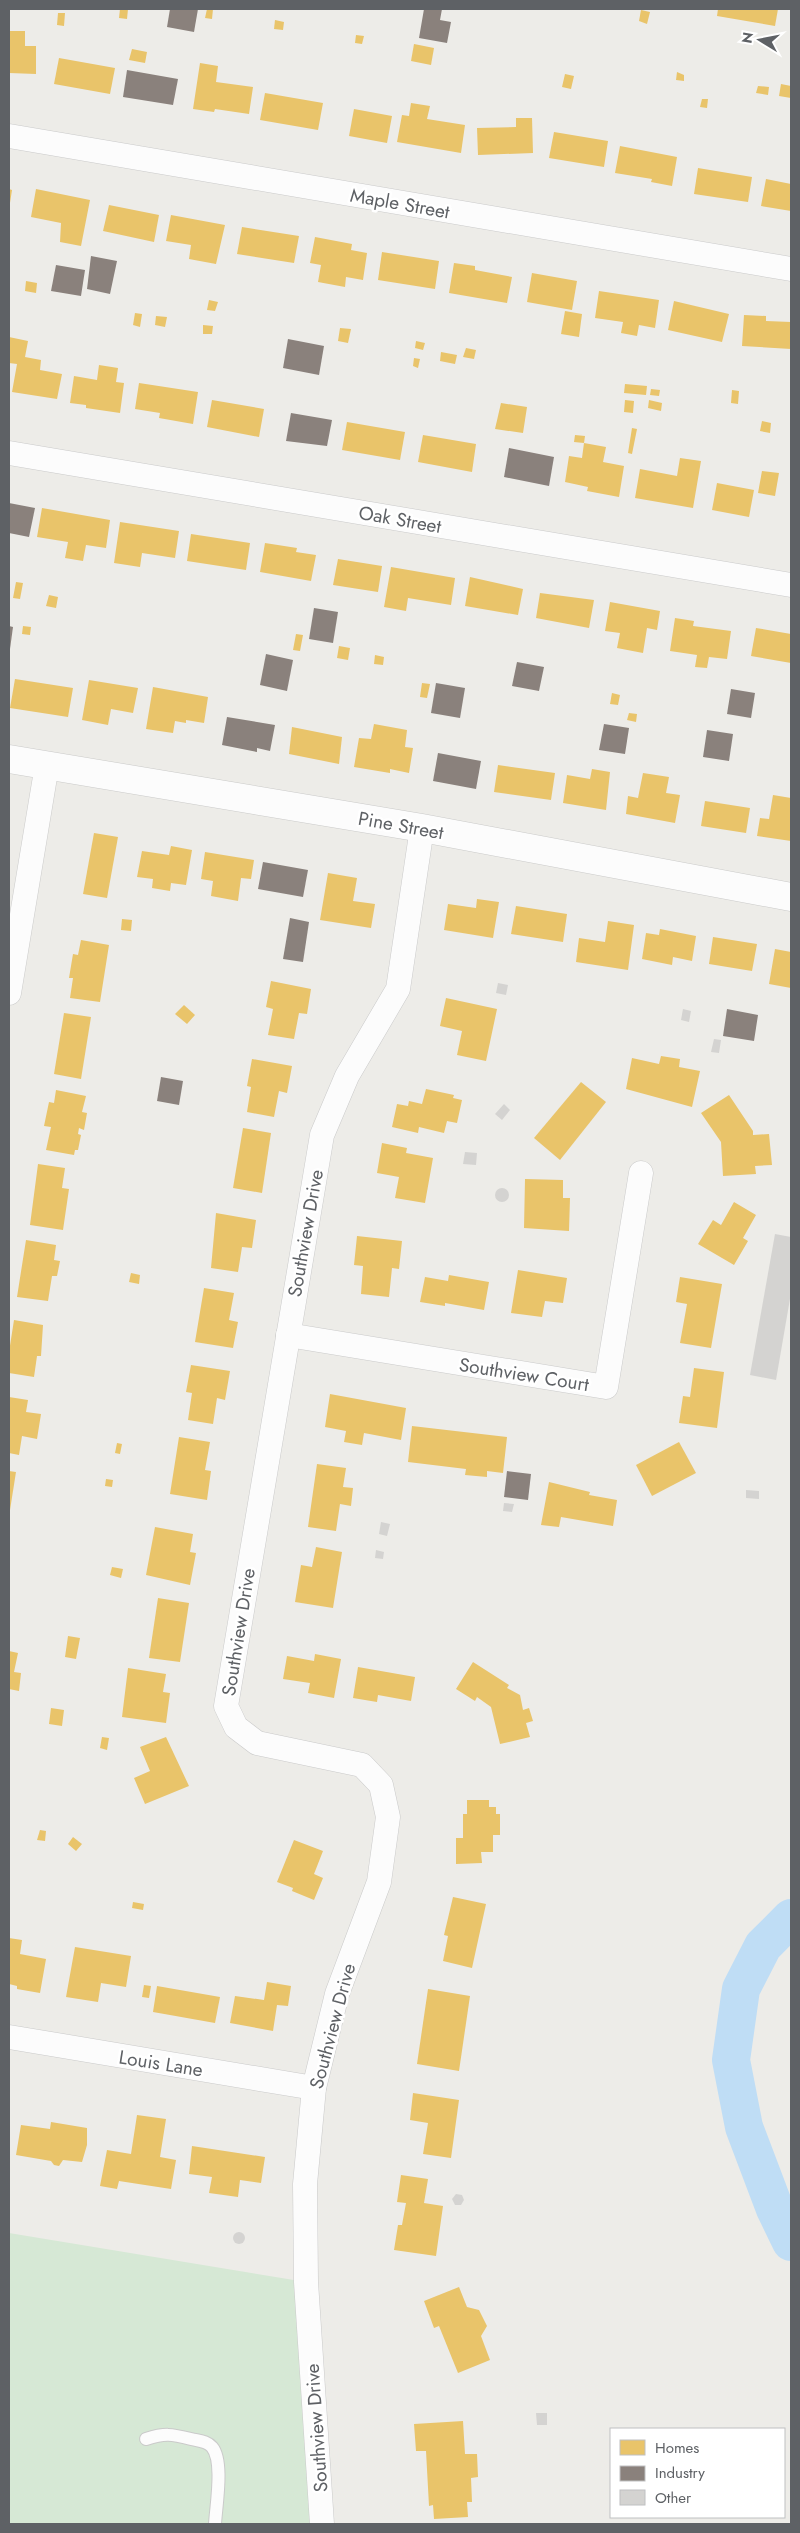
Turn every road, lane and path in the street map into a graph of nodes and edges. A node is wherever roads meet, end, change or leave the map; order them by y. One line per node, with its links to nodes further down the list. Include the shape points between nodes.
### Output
1 (9, 136): 2 (street, Maple Street)
2 (791, 269)
3 (9, 453): 4 (street, Oak Street)
4 (791, 585)
5 (9, 759): 6 (street, Pine Street)
6 (47, 764): 7 (street, Pine Street); 9 (street)
7 (422, 828): 8 (street, Pine Street); 11 (street, Southview Drive, via 398,989 348,1076 322,1135)
8 (791, 897)
9 (9, 993)
10 (641, 1173): 11 (street, Southview Court, via 606,1387)
11 (288, 1335): 13 (street, Southview Drive, via 226,1706 236,1727 258,1743 362,1765 381,1784 388,1817 379,1882 337,1994)
12 (9, 2037): 13 (street, Louis Lane)
13 (314, 2088): 16 (street, Southview Drive, via 305,2184 306,2282)
14 (146, 2439): 15 (lane, via 167,2433 212,2446 218,2473)
15 (215, 2524)
16 (322, 2524)

